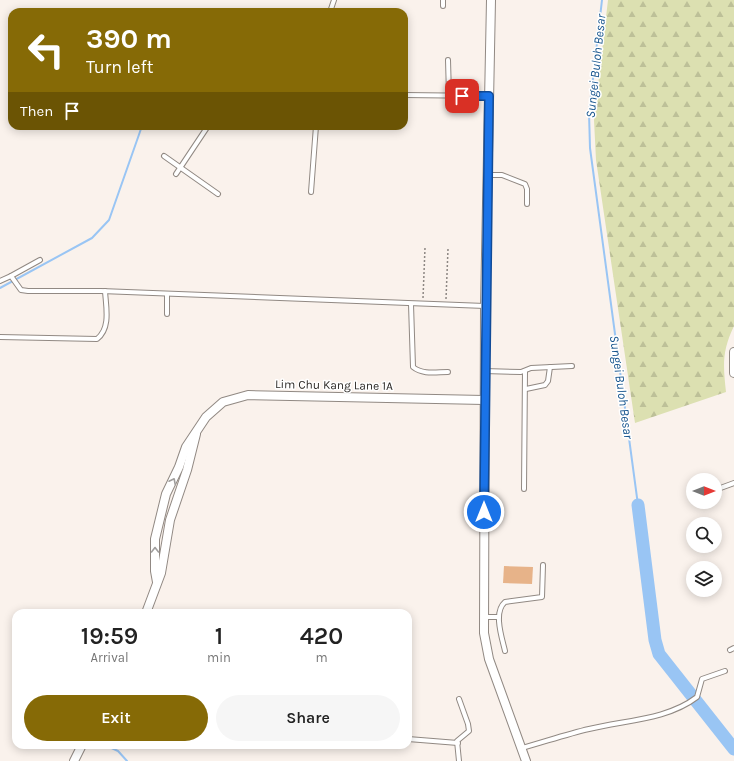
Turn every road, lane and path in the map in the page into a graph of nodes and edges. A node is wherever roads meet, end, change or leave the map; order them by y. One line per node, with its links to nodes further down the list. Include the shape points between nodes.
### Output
1 (443, 0): 3 (lane)
2 (491, 0): 7 (street)
3 (443, 6)
4 (448, 60): 6 (lane)
5 (408, 95): 6 (lane)
6 (449, 96): 7 (lane)
7 (489, 96): 13 (street)
8 (205, 130): 11 (lane)
9 (316, 130): 14 (lane)
10 (164, 156): 11 (lane)
11 (180, 168): 12 (lane); 15 (lane)
12 (176, 174)
13 (488, 175): 16 (lane, via 502,175 525,184); 27 (street)
14 (311, 192)
15 (218, 194)
16 (527, 204)
17 (425, 248): 25 (path)
18 (448, 249): 26 (path)
19 (40, 260): 20 (lane)
20 (12, 277): 21 (lane); 22 (lane, via 20,290)
21 (0, 281)
22 (105, 291): 23 (lane); 29 (lane, via 107,324 103,335 97,339)
23 (167, 294): 24 (lane); 28 (lane)
24 (410, 304): 25 (lane); 35 (lane, via 413,367 420,372)
25 (423, 304): 26 (lane)
26 (446, 305): 27 (lane)
27 (485, 306): 33 (street)
28 (167, 314)
29 (0, 337)
30 (734, 352): 36 (street)
31 (572, 366): 32 (lane)
32 (550, 367): 34 (lane, via 531,368); 37 (lane, via 548,383)
33 (484, 371): 34 (lane); 38 (street)
34 (525, 371): 37 (lane)
35 (448, 372)
36 (734, 373)
37 (526, 389): 41 (lane)
38 (484, 400): 43 (street, Lim Chu Kang Lane 1A, via 248,395 223,402 206,417 186,447 163,506 155,539 155,571 158,582); 44 (street)
39 (734, 483): 40 (lane)
40 (722, 487)
41 (524, 489)
42 (543, 565): 45 (lane, via 542,597 505,602 500,609)
43 (148, 609)
44 (484, 617): 45 (lane); 51 (street, via 489,659)
45 (499, 617): 46 (lane)
46 (504, 651)
47 (725, 671): 51 (lane, via 702,679 697,697 670,711)
48 (459, 698): 50 (lane, via 469,731 458,739)
49 (412, 739): 50 (lane)
50 (458, 743): 54 (lane)
51 (522, 748): 55 (street)
52 (80, 749): 53 (street)
53 (74, 761)
54 (460, 761)
55 (526, 761)

